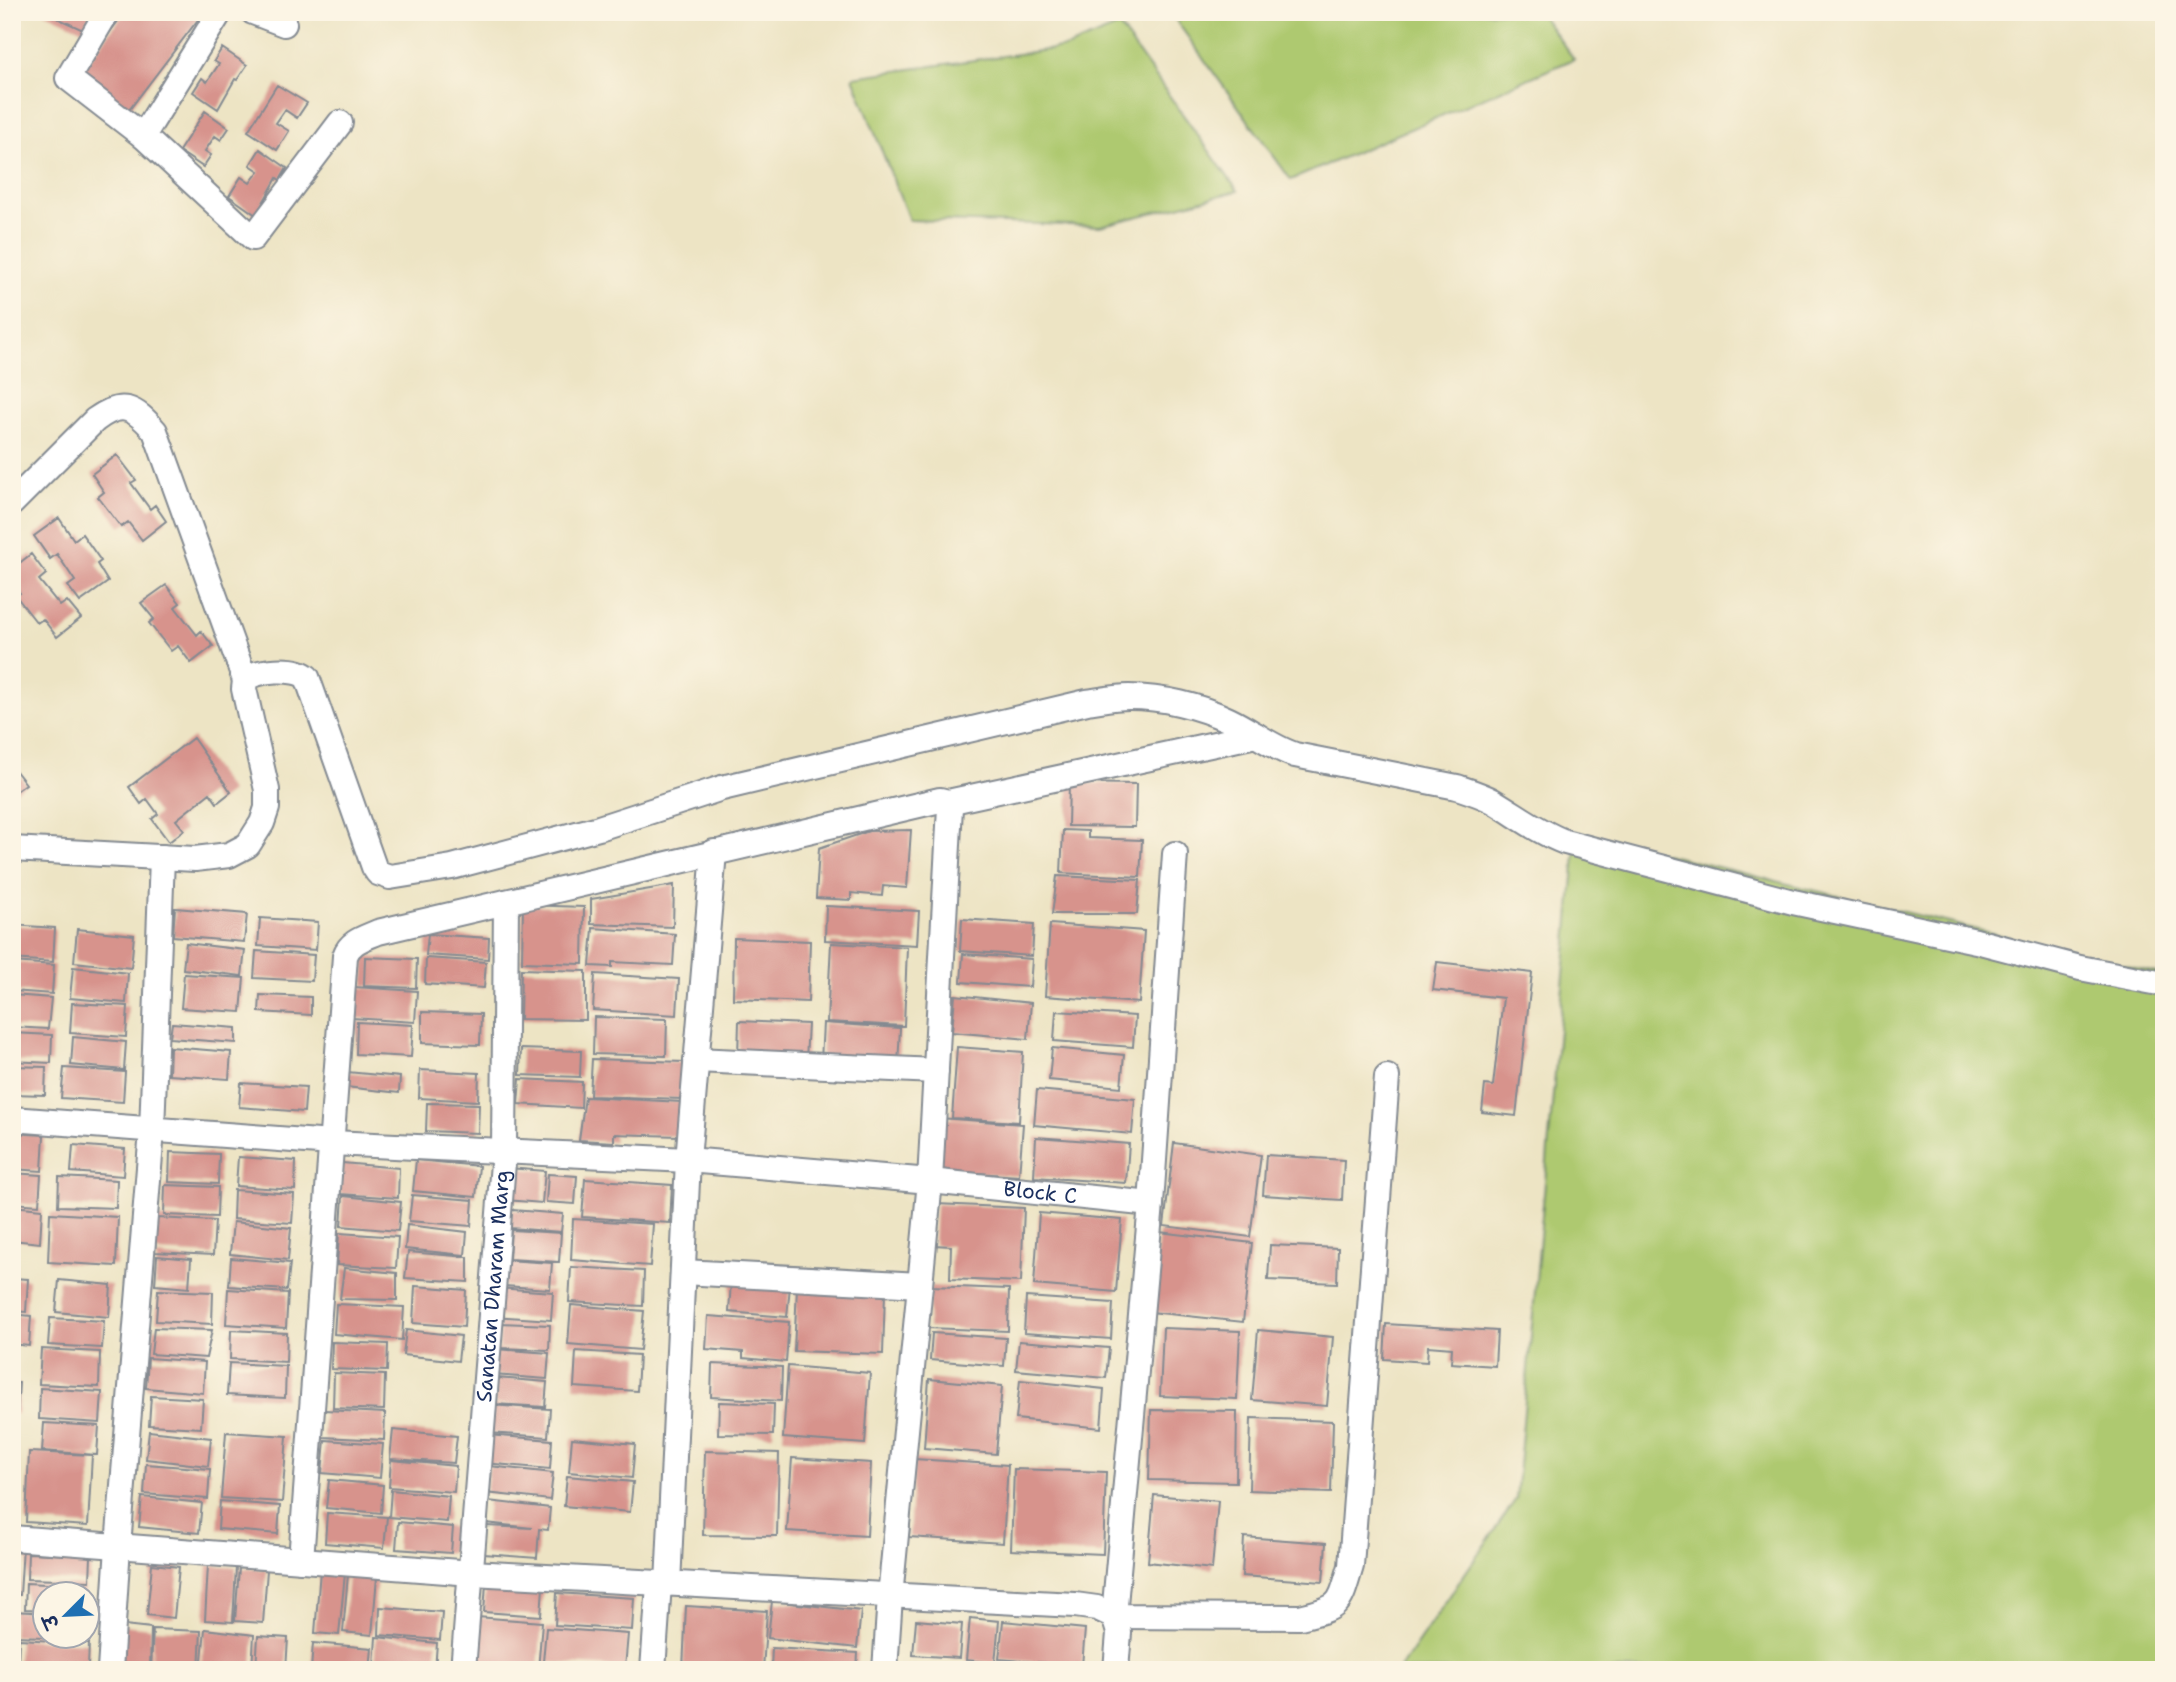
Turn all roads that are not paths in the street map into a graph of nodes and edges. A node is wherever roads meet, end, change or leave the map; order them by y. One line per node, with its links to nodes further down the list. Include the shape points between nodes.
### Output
1 (107, 12): 6 (street, via 68,78)
2 (220, 12): 6 (street)
3 (253, 12): 4 (street)
4 (284, 24)
5 (340, 123): 6 (street, via 253,238)
6 (143, 136)
7 (12, 503): 8 (street, via 109,410 127,408 141,415 155,431)
8 (244, 680): 9 (street, via 255,674 293,670 307,677 374,867 390,877 452,867 599,828 722,788 1087,702 1127,697 1170,702 1226,719); 14 (street, via 267,790 262,823 248,845 229,855)
9 (1255, 735): 10 (street); 16 (street, via 1295,755 1478,794 1565,842 1804,905)
10 (948, 802): 12 (street, via 940,800); 18 (street)
11 (12, 849): 14 (street)
12 (714, 852): 15 (street); 17 (street)
13 (1175, 854): 26 (street)
14 (162, 857): 21 (street)
15 (506, 902): 22 (street, via 378,932 348,948); 23 (street, Sanatan Dharam Marg)
16 (2164, 984)
17 (696, 1060): 18 (street); 24 (street)
18 (936, 1071): 25 (street)
19 (1387, 1077): 35 (street, via 1351,1566 1341,1598 1328,1611 1300,1617)
20 (12, 1119): 21 (street, Block C)
21 (152, 1131): 22 (street, Block C); 30 (street)
22 (332, 1143): 23 (street, Block C); 31 (street)
23 (504, 1150): 24 (street, Block C); 32 (street, Sanatan Dharam Marg)
24 (688, 1160): 25 (street, Block C); 27 (street)
25 (930, 1181): 26 (street, Block C); 28 (street)
26 (1151, 1204): 35 (street)
27 (683, 1272): 28 (street); 33 (street)
28 (920, 1285): 34 (street)
29 (12, 1538): 30 (street)
30 (118, 1546): 31 (street); 36 (street)
31 (301, 1560): 32 (street)
32 (472, 1573): 33 (street); 37 (street, Sanatan Dharam Marg)
33 (664, 1584): 34 (street); 38 (street)
34 (890, 1597): 35 (street, via 1074,1605); 39 (street)
35 (1114, 1616): 40 (street, via 1119,1633)
36 (110, 1670)
37 (463, 1670)
38 (653, 1670)
39 (885, 1670)
40 (1116, 1670)

